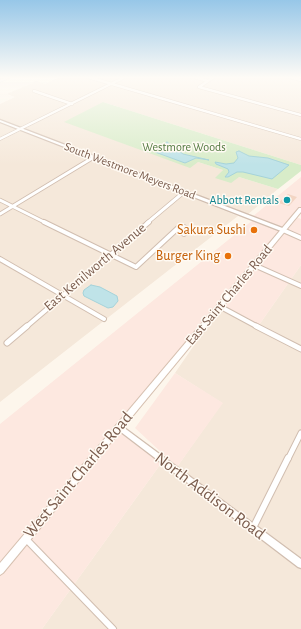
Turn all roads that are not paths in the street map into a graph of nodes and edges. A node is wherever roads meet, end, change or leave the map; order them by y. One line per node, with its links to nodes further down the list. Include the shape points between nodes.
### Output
1 (67, 106): 6 (street)
2 (189, 106): 8 (street)
3 (270, 106): 4 (street)
4 (301, 115)
5 (0, 121): 6 (street, South Westmore Meyers Road)
6 (21, 129): 7 (street); 9 (street, South Westmore Meyers Road)
7 (0, 139)
8 (301, 139)
9 (94, 157): 10 (street, South Westmore Meyers Road); 12 (street)
10 (184, 192): 16 (street, South Westmore Meyers Road); 18 (street, East Kenilworth Avenue)
11 (0, 200): 12 (street)
12 (13, 206): 14 (street); 18 (street)
13 (301, 209): 16 (main road, East Saint Charles Road)
14 (0, 214)
15 (177, 230): 18 (street, via 136,267)
16 (283, 230): 17 (street); 20 (main road, East Saint Charles Road)
17 (301, 238)
18 (110, 254): 22 (street, East Kenilworth Avenue)
19 (0, 259): 22 (street)
20 (254, 265): 21 (street); 23 (main road, East Saint Charles Road)
21 (301, 286)
22 (62, 295): 24 (street); 25 (street, East Kenilworth Avenue)
23 (219, 306): 26 (street); 27 (main road, East Saint Charles Road)
24 (104, 319)
25 (7, 343)
26 (301, 350)
27 (157, 381): 28 (main road, West Saint Charles Road)
28 (118, 427): 30 (street, North Addison Road); 31 (main road, West Saint Charles Road)
29 (301, 433): 30 (street)
30 (253, 528): 32 (street, North Addison Road)
31 (26, 539): 33 (main road, West Saint Charles Road); 34 (street)
32 (301, 564)
33 (0, 570)
34 (113, 629)

